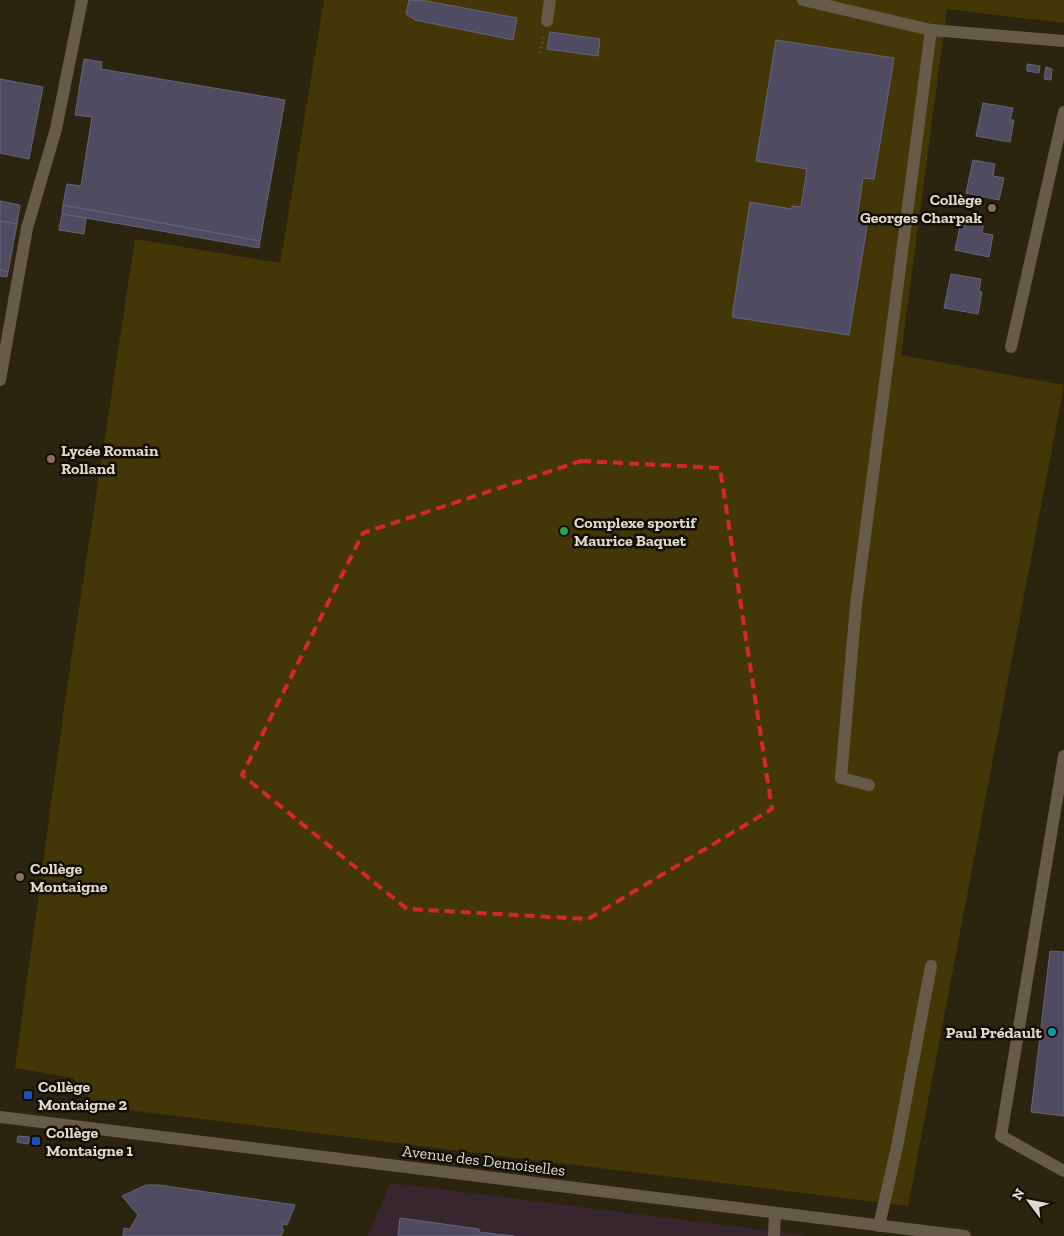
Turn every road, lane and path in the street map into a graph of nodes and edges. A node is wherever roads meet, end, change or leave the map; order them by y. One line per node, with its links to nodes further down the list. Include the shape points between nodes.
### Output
1 (82, 0): 9 (street, via 56,129 27,228)
2 (550, 0): 4 (street)
3 (803, 0): 5 (street)
4 (547, 21)
5 (931, 30): 6 (street); 11 (street, via 856,606 841,778)
6 (1064, 41)
7 (1064, 112): 8 (street)
8 (1011, 347)
9 (0, 380)
10 (1064, 756): 14 (street, via 1000,1136)
11 (869, 785)
12 (931, 966): 16 (street)
13 (0, 1117): 15 (street, Avenue des Demoiselles)
14 (1064, 1171)
15 (775, 1212): 16 (street, Avenue des Demoiselles); 17 (street)
16 (879, 1226): 18 (street, Avenue des Demoiselles)
17 (774, 1236)
18 (965, 1236)

